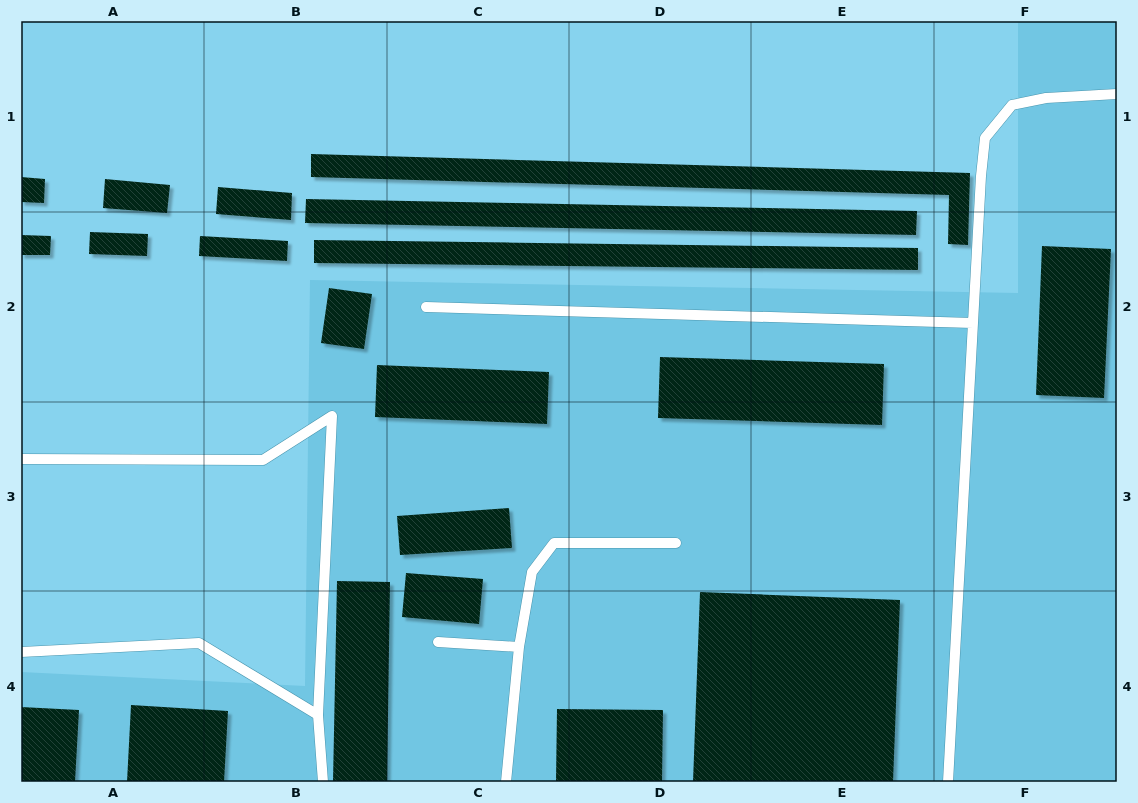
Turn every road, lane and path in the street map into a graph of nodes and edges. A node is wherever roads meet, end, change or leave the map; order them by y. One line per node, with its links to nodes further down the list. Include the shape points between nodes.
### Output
1 (1117, 94): 3 (lane, via 1046,98 1012,105 985,138)
2 (426, 307): 3 (lane)
3 (973, 323): 12 (lane)
4 (21, 459): 9 (lane, via 263,460 332,416)
5 (676, 543): 7 (lane, via 554,543 532,572)
6 (438, 642): 7 (lane)
7 (519, 647): 11 (lane)
8 (21, 652): 9 (lane, via 199,643)
9 (318, 715): 10 (lane)
10 (323, 782)
11 (506, 782)
12 (948, 782)

